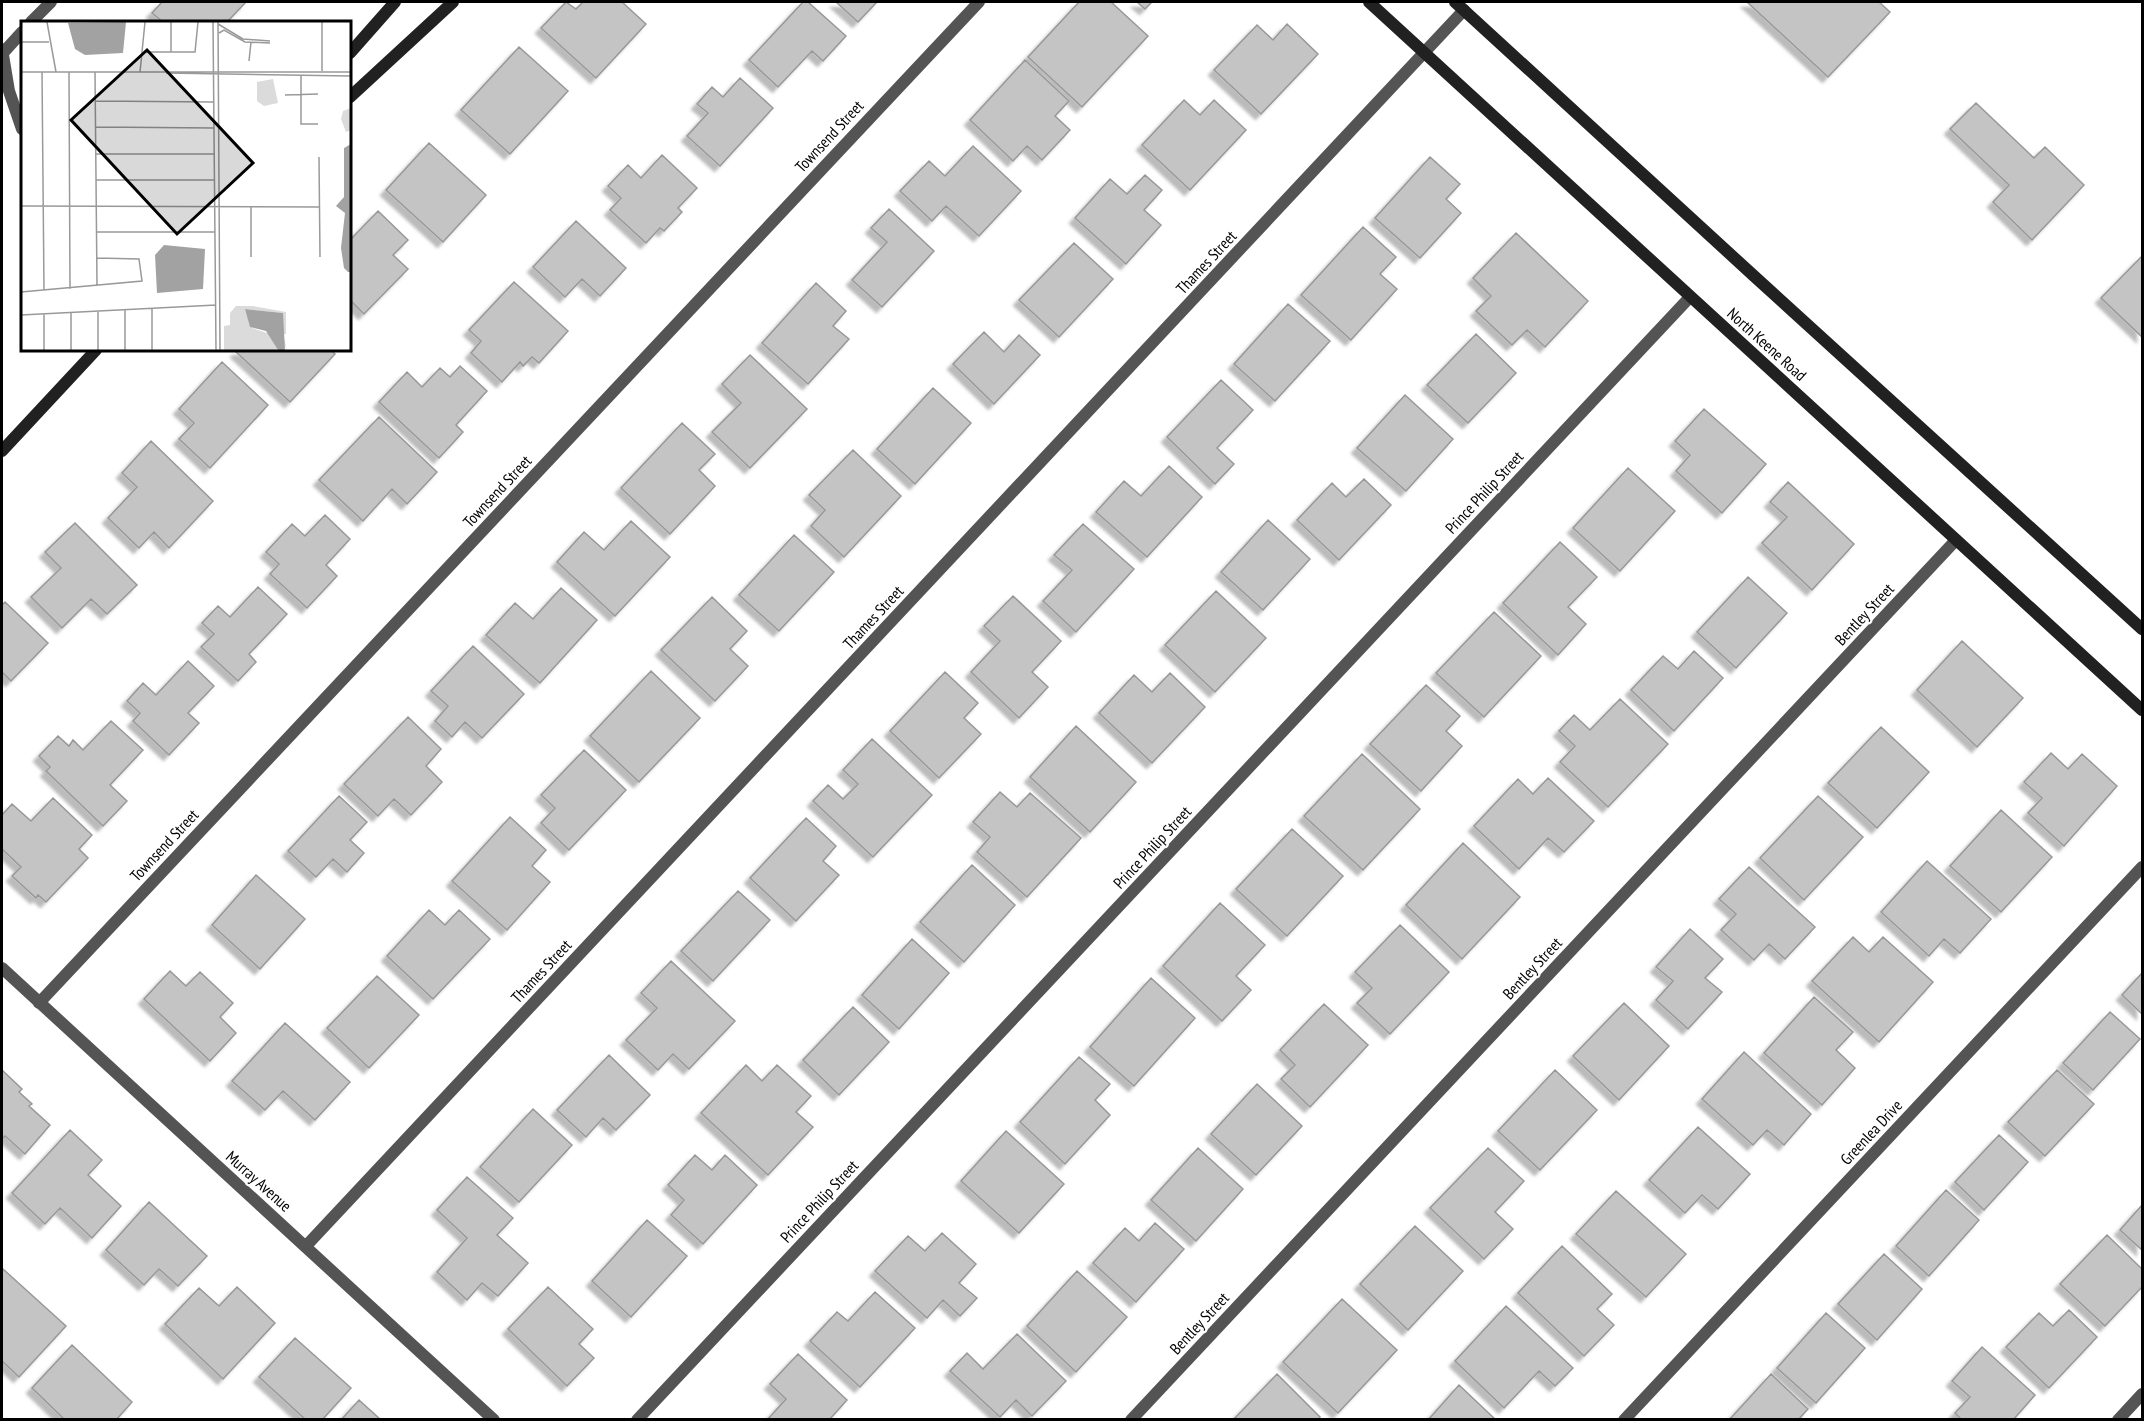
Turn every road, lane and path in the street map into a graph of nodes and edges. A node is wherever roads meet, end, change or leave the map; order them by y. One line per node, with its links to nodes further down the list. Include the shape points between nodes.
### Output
1 (51, 2): 7 (street)
2 (395, 2): 10 (main road)
3 (453, 2): 12 (main road)
4 (979, 2): 22 (street, Townsend Street)
5 (1369, 2): 11 (main road, North Keene Road)
6 (1460, 6): 11 (street, Thames Street); 18 (main road)
7 (32, 21)
8 (21, 33): 9 (street)
9 (2, 51): 13 (street, via 9,91)
10 (351, 52)
11 (1425, 52): 14 (main road, North Keene Road); 23 (street, Thames Street)
12 (351, 96)
13 (21, 126)
14 (1690, 297): 17 (main road, North Keene Road); 26 (street, Prince Philip Street)
15 (95, 351): 16 (main road)
16 (2, 451)
17 (1956, 540): 19 (main road, North Keene Road); 27 (street, Bentley Street)
18 (2142, 629)
19 (2142, 710)
20 (2142, 867): 28 (street, Greenlea Drive)
21 (2, 968): 22 (street, Murray Avenue)
22 (39, 1003): 23 (street, Murray Avenue)
23 (306, 1246): 25 (street, Murray Avenue)
24 (2142, 1394): 29 (street)
25 (494, 1419)
26 (637, 1419)
27 (1131, 1419)
28 (1624, 1419)
29 (2118, 1419)

